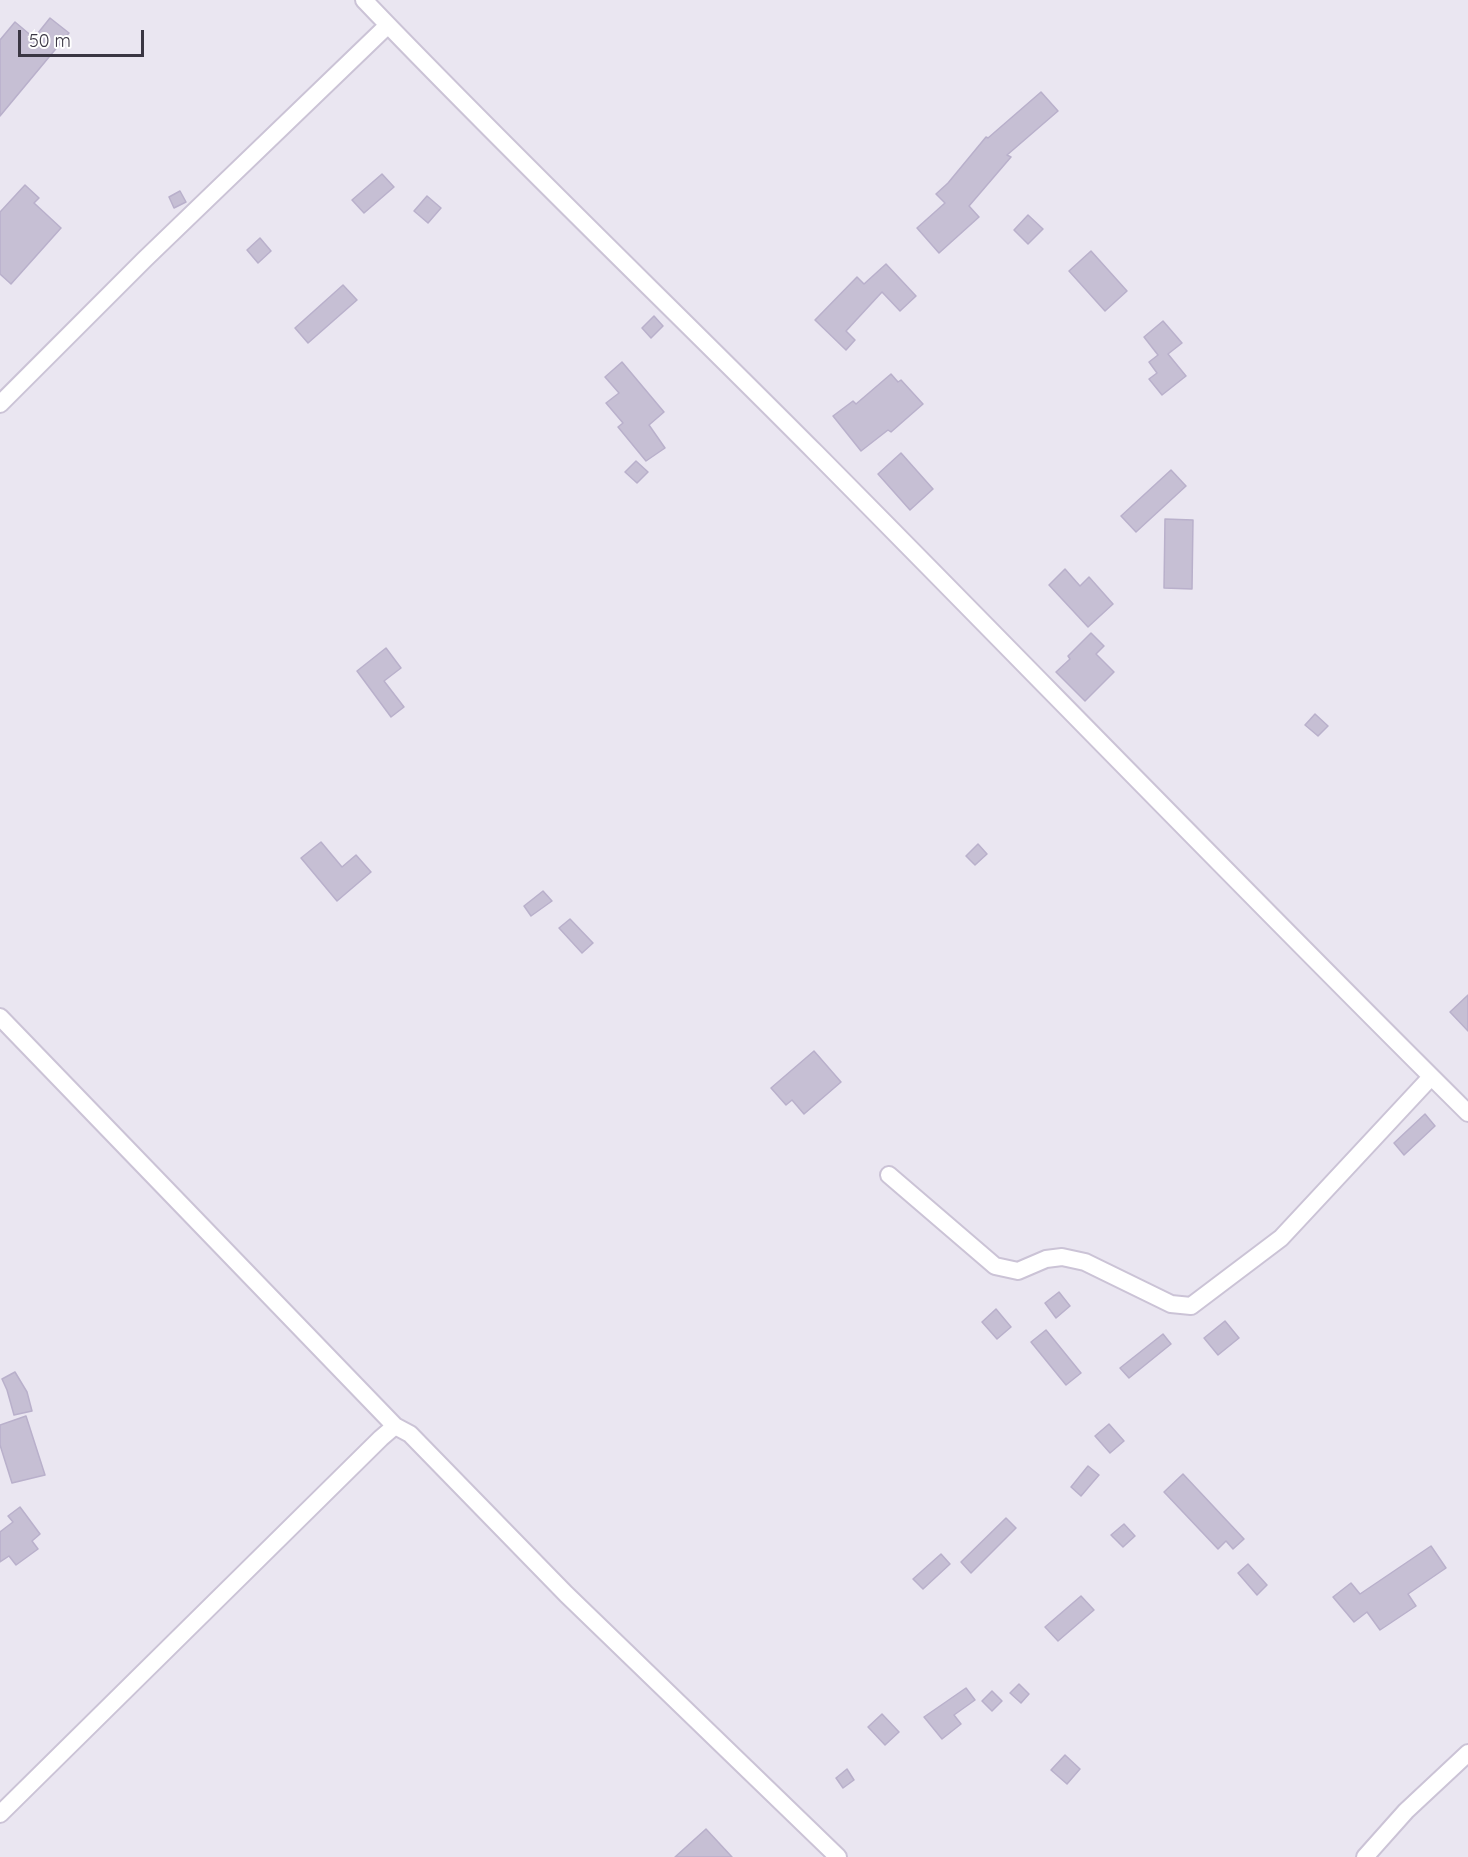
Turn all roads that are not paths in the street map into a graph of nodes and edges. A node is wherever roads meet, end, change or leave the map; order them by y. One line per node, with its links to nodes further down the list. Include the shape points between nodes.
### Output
1 (364, 0): 2 (street)
2 (388, 25): 3 (street); 5 (street)
3 (0, 404)
4 (0, 1017): 8 (street)
5 (1431, 1077): 6 (street); 7 (street, via 1281,1238 1191,1306 1171,1304 1085,1262 1062,1257 1018,1270 995,1266)
6 (1468, 1113)
7 (889, 1175)
8 (395, 1426): 10 (street); 11 (street, via 410,1434 566,1594)
9 (1468, 1753): 12 (street, via 1406,1811)
10 (0, 1814)
11 (838, 1857)
12 (1365, 1857)

